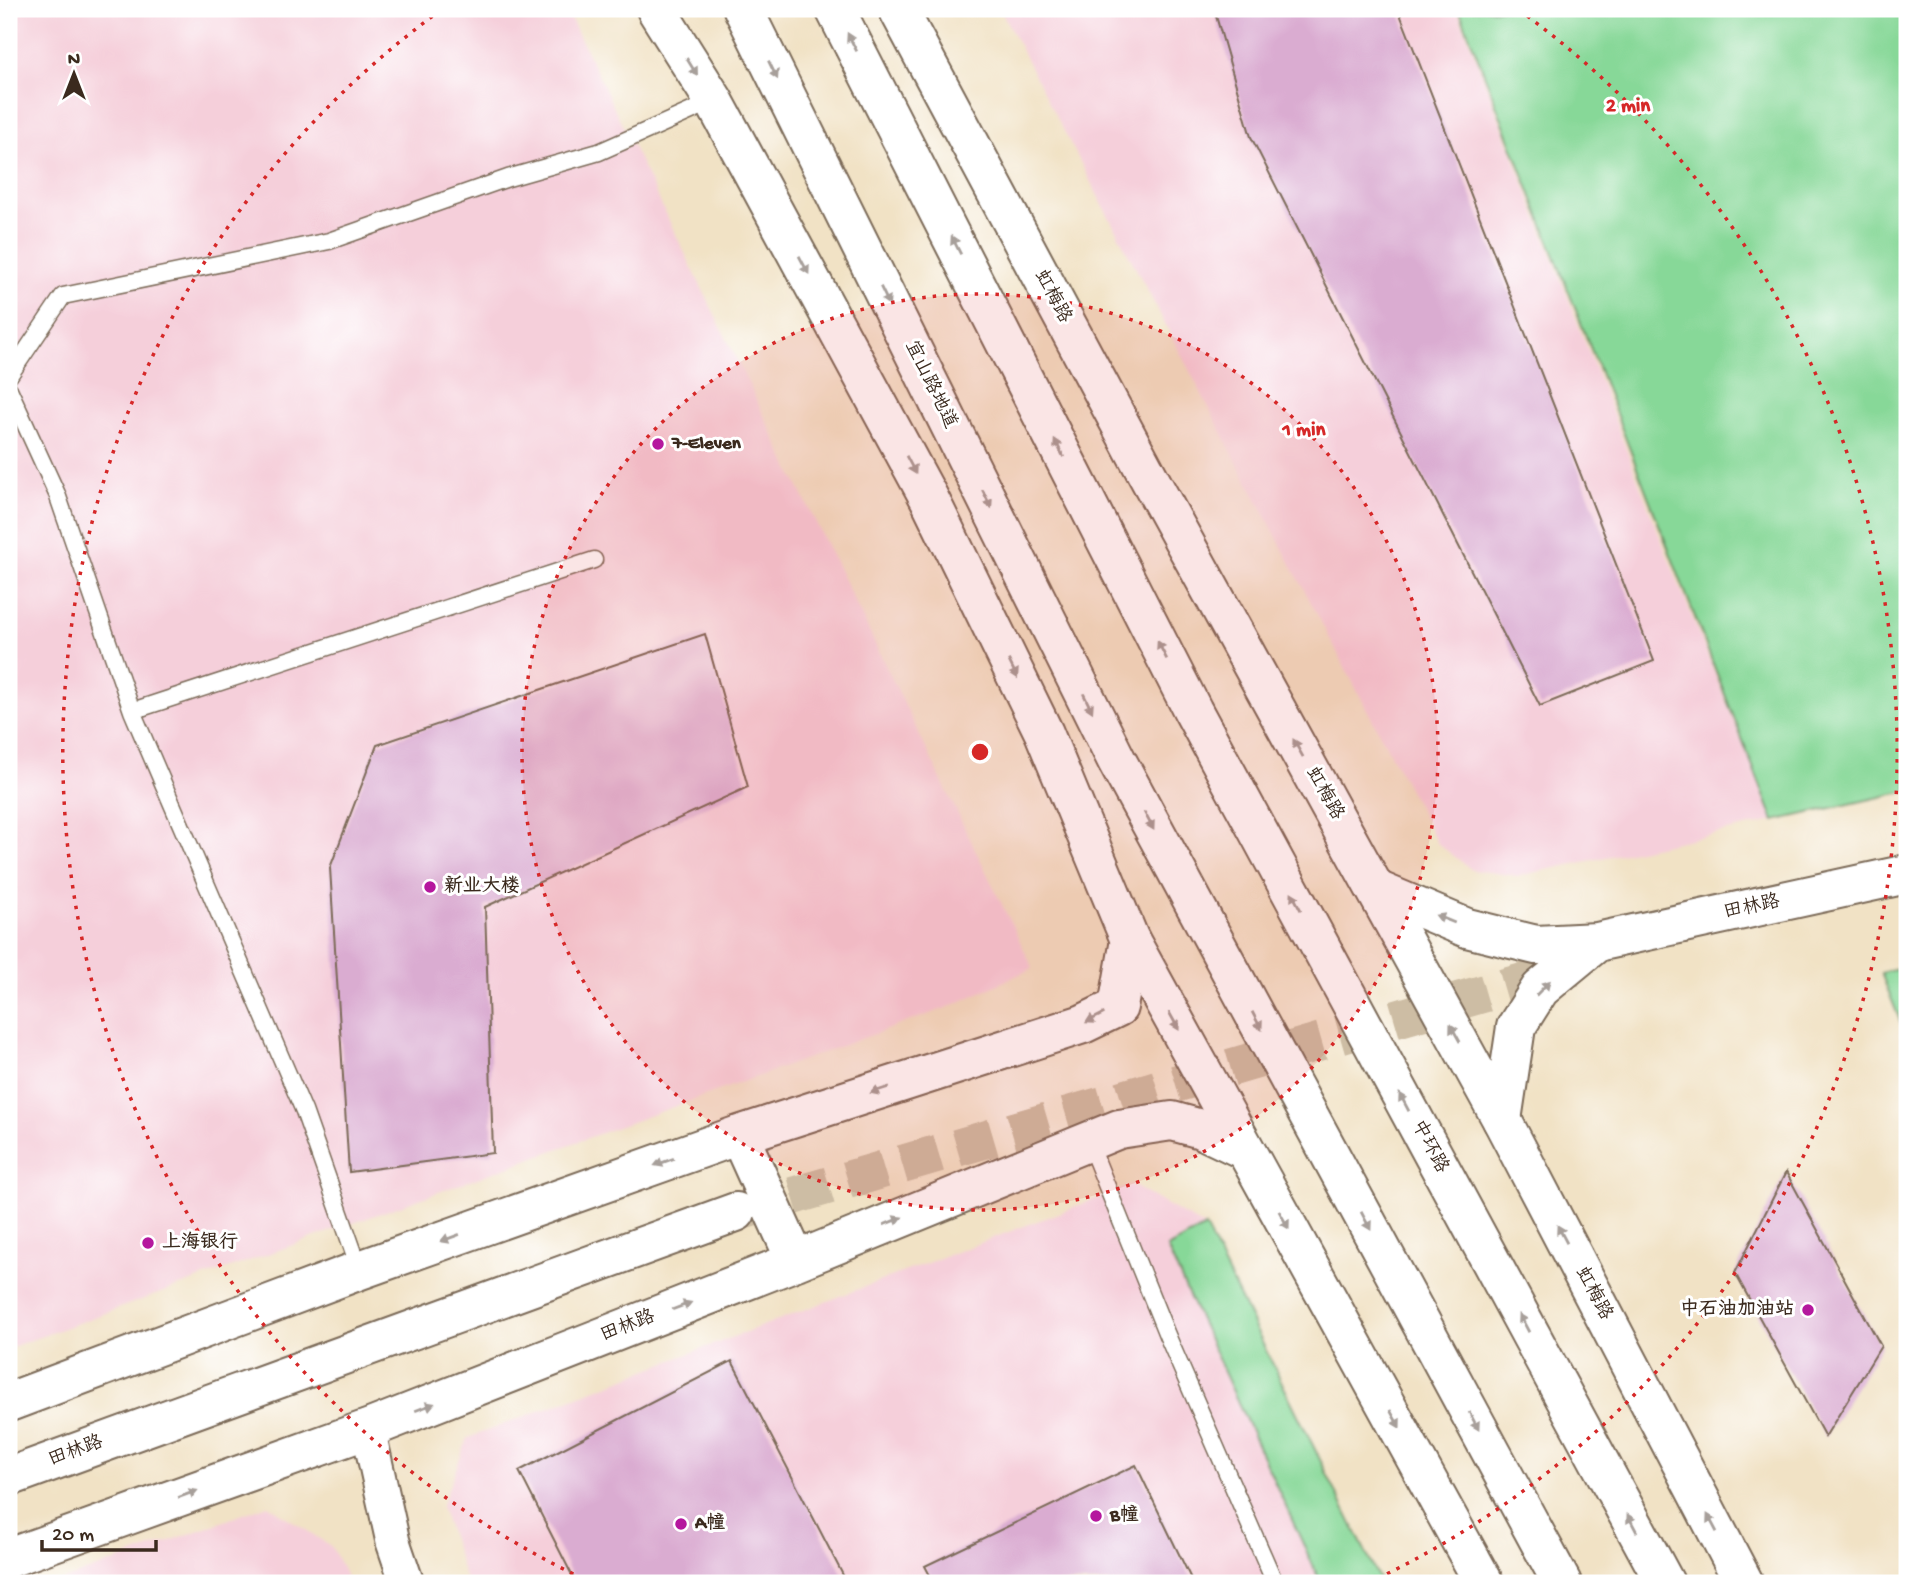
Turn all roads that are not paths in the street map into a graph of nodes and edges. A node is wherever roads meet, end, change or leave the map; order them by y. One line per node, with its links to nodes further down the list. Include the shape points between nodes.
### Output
1 (656, 9): 5 (main road, one-way to 5)
2 (743, 9): 28 (main road, 宜山路地道, one-way to 28, via 1116,761)
3 (835, 9): 29 (main road, 中环路, one-way to 3, via 1193,711)
4 (898, 9): 11 (main road, 虹梅路, one-way to 4)
5 (714, 101): 6 (lane, via 598,152 508,178 329,241 63,296); 12 (main road, one-way to 12, via 929,498 1044,733)
6 (9, 376)
7 (9, 388): 9 (lane, via 57,495)
8 (594, 560): 9 (lane)
9 (132, 710): 20 (lane, via 303,1111)
10 (1907, 874): 13 (main road, 田林路)
11 (1377, 890): 13 (main road, 田林路, one-way to 11, via 1536,945 1467,928); 14 (main road, 虹梅路, one-way to 11)
12 (1130, 940): 15 (main road, one-way to 15, via 1118,1007 1083,1024); 17 (main road, one-way to 17)
13 (1597, 942): 14 (main road, 田林路, one-way to 13, via 1516,1027 1540,989)
14 (1502, 1120): 30 (main road, 虹梅路, one-way to 14)
15 (739, 1135): 19 (main road); 20 (main road, one-way to 20)
16 (1089, 1142): 17 (main road, 田林路, via 1119,1129 1172,1121); 19 (main road, 田林路, one-way to 16); 26 (lane)
17 (1245, 1150): 27 (main road, one-way to 27)
18 (736, 1213): 23 (main road, 田林路)
19 (796, 1261): 22 (main road, 田林路, one-way to 19)
20 (360, 1270): 21 (main road)
21 (9, 1402)
22 (368, 1429): 24 (main road, 田林路, one-way to 22); 25 (street, via 393,1542)
23 (9, 1477)
24 (9, 1558)
25 (407, 1583)
26 (1275, 1583)
27 (1484, 1583)
28 (1562, 1583)
29 (1665, 1583)
30 (1744, 1583)

